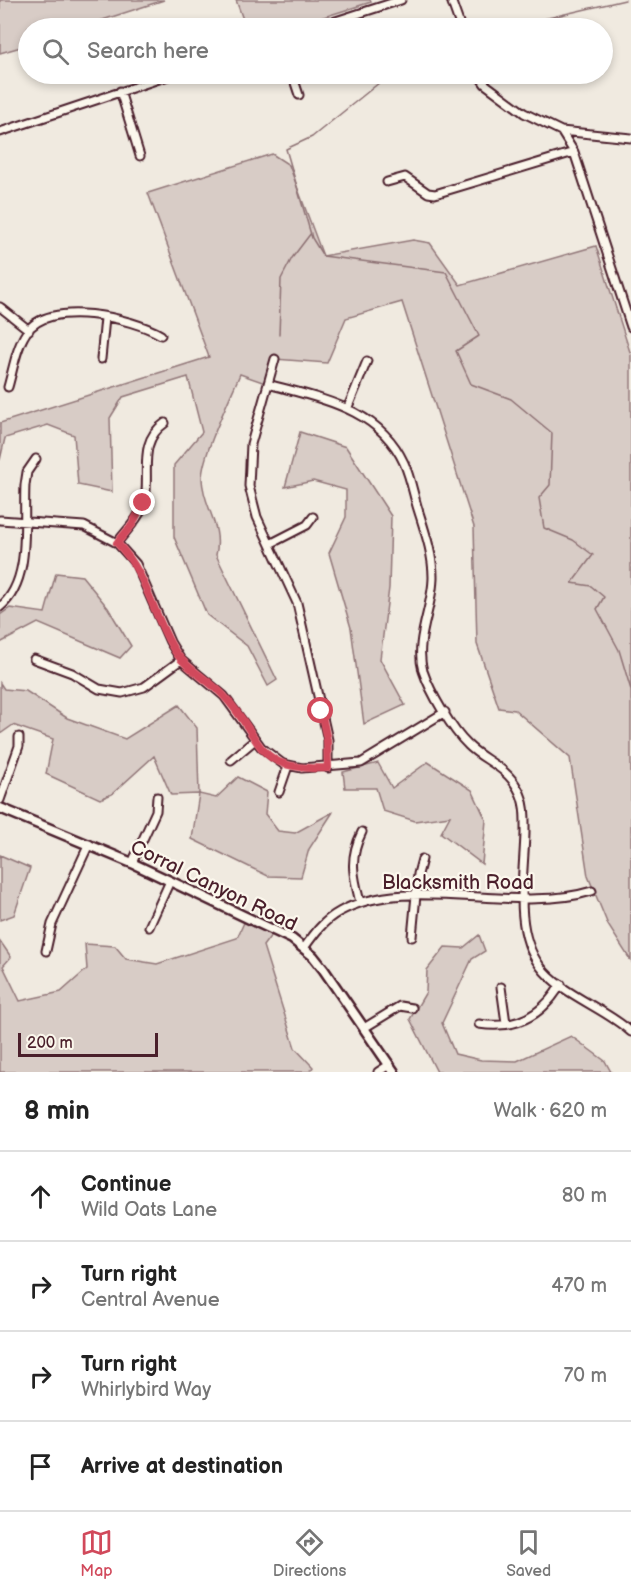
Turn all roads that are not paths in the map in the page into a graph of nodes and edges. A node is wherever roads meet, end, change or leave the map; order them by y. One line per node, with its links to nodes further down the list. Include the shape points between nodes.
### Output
1 (401, 0): 3 (street)
2 (451, 0): 4 (street)
3 (345, 18)
4 (457, 18)
5 (142, 84): 8 (street)
6 (295, 84): 9 (street)
7 (485, 84): 10 (street, via 524,113)
8 (120, 91): 11 (street); 14 (street)
9 (299, 95)
10 (561, 131): 12 (street); 13 (street)
11 (0, 132)
12 (631, 138)
13 (574, 152): 15 (street, via 435,194 405,177); 18 (street)
14 (140, 156)
15 (387, 183)
16 (0, 307): 19 (street)
17 (105, 318): 19 (street, via 57,314 40,320); 20 (street, via 143,324); 21 (street)
18 (631, 327)
19 (29, 330): 25 (street)
20 (161, 335)
21 (101, 359)
22 (275, 359): 24 (street)
23 (367, 362): 26 (street)
24 (268, 384): 26 (street); 33 (street, via 251,444 248,478 254,510)
25 (8, 387)
26 (348, 407): 37 (street, via 381,430 406,466 433,577 422,634 422,666)
27 (165, 423): 32 (street, via 156,429 146,451 141,510)
28 (36, 459): 31 (street, via 27,472)
29 (313, 517): 33 (street, via 307,525)
30 (0, 520): 31 (street)
31 (23, 521): 32 (street, via 84,526); 34 (street, via 20,574 12,596)
32 (117, 543): 36 (street, via 136,564)
33 (270, 543): 42 (street, via 297,603 326,734)
34 (0, 607)
35 (34, 659): 36 (street, via 72,673 99,689 117,693 144,687)
36 (181, 660): 39 (street, via 224,696)
37 (445, 712): 42 (street, via 366,761); 54 (street, via 468,746 492,760 520,793 525,817)
38 (19, 737): 45 (street)
39 (255, 740): 40 (street); 41 (street, via 268,755)
40 (231, 760)
41 (288, 766): 42 (street); 43 (street)
42 (328, 768)
43 (279, 792)
44 (157, 797): 50 (street, via 156,811)
45 (0, 800)
46 (0, 808): 48 (main road, Corral Canyon Road)
47 (362, 832): 55 (street, via 352,864)
48 (89, 844): 50 (main road, Corral Canyon Road); 59 (street, via 52,924)
49 (422, 859): 53 (street)
50 (132, 863): 51 (main road, Corral Canyon Road)
51 (170, 881): 56 (street); 58 (main road, Corral Canyon Road, via 278,931)
52 (592, 891): 54 (street, Blacksmith Road, via 567,898)
53 (417, 896): 54 (street, Blacksmith Road); 55 (street, Blacksmith Road, via 385,896); 57 (street)
54 (524, 899): 60 (street, via 523,924 531,952 548,976)
55 (360, 902): 58 (street, Blacksmith Road, via 327,920)
56 (149, 927)
57 (412, 937)
58 (304, 948): 65 (main road, Corral Canyon Road)
59 (46, 951)
60 (561, 984): 63 (street, via 540,1012); 66 (street)
61 (501, 987): 63 (street)
62 (412, 1008): 65 (street, via 400,1006)
63 (506, 1023): 64 (street)
64 (479, 1024)
65 (364, 1028): 67 (main road, Corral Canyon Road)
66 (631, 1032)
67 (391, 1068): 68 (street)
68 (378, 1072)

